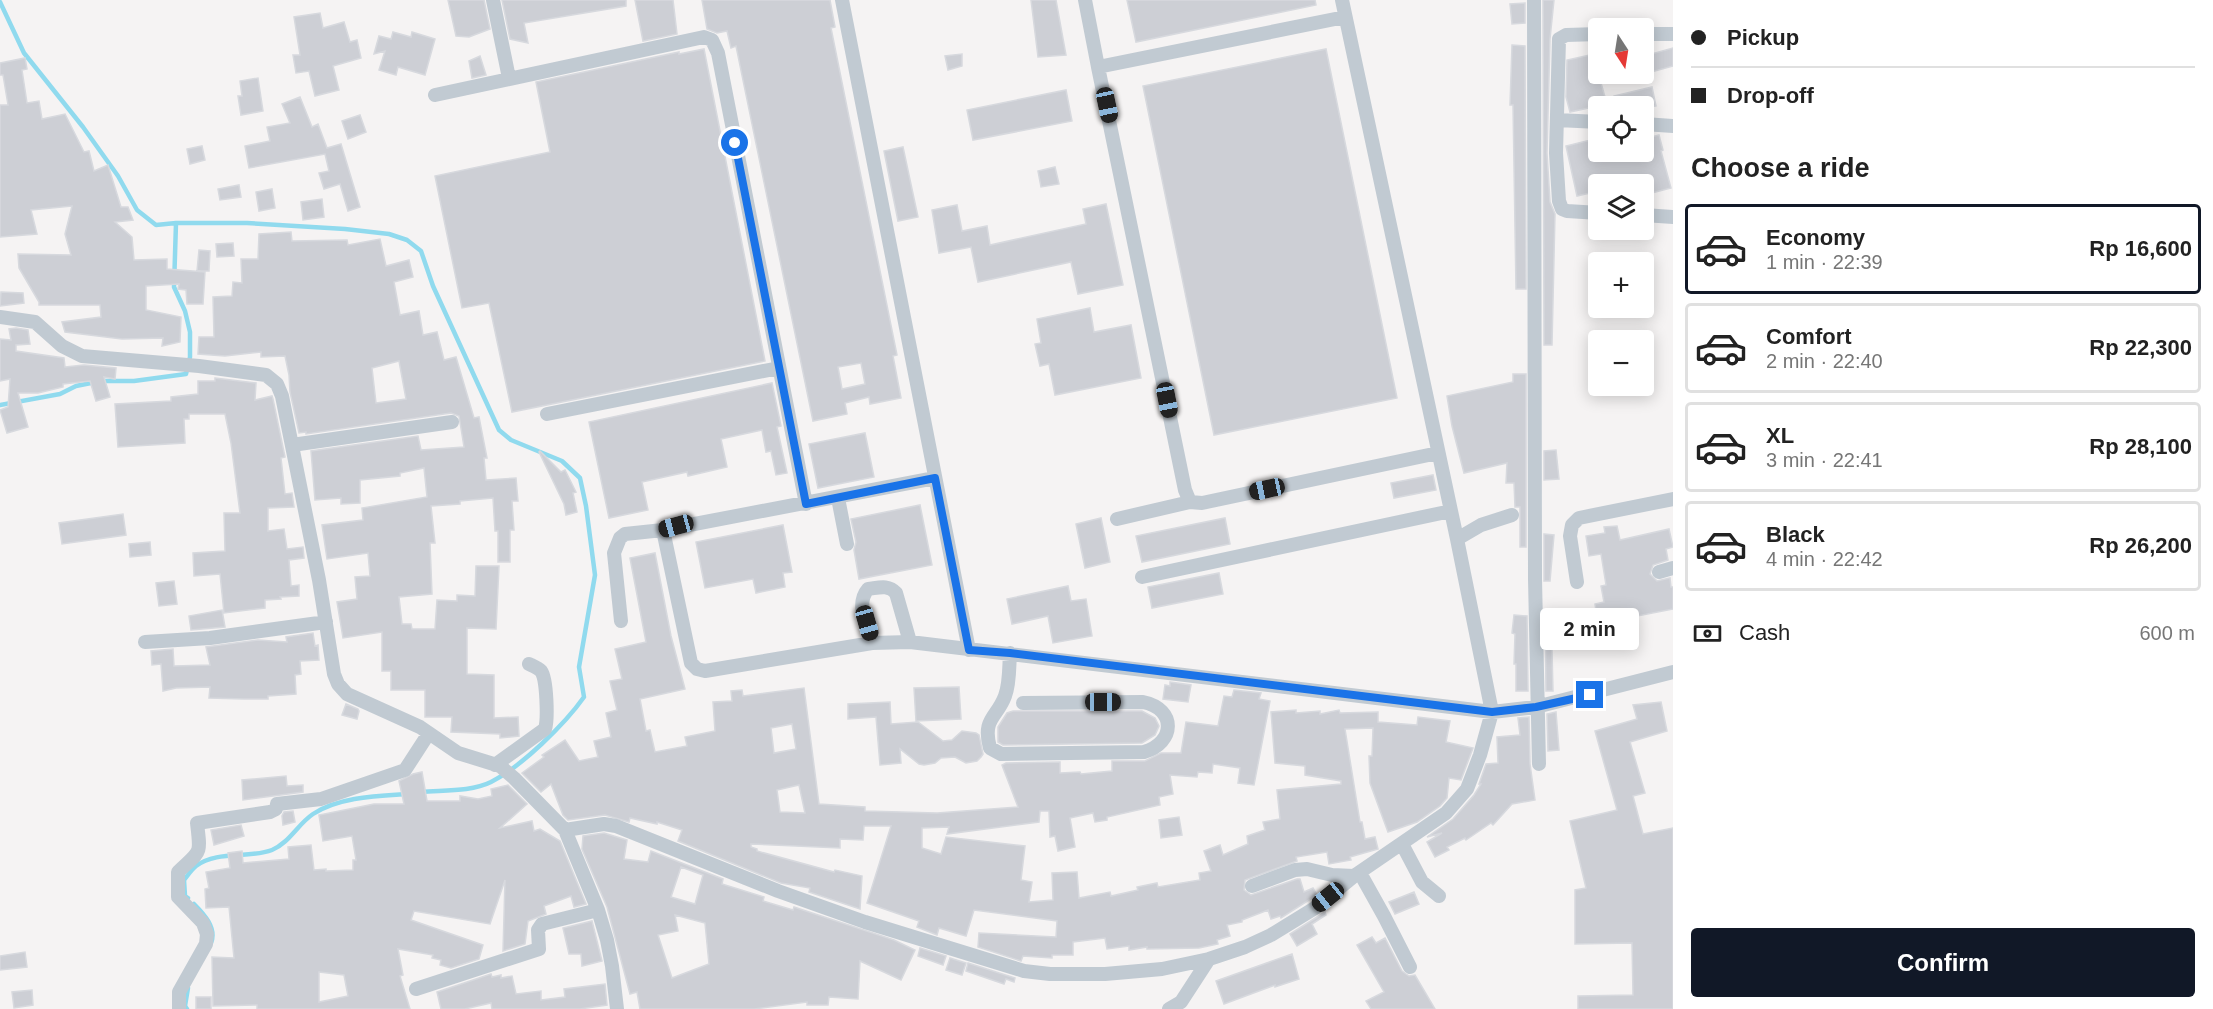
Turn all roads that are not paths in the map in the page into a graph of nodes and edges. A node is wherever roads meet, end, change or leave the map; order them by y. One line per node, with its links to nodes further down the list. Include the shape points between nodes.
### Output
1 (494, 0): 11 (street)
2 (842, 0): 26 (street)
3 (1085, 0): 10 (street)
4 (1342, 0): 6 (street)
5 (1534, 0): 51 (street)
6 (1345, 17): 10 (street); 25 (street)
7 (1588, 34): 13 (street, via 1566,34 1559,39)
8 (1654, 34): 9 (street)
9 (1673, 34)
10 (1098, 67): 29 (street)
11 (509, 78): 12 (street); 21 (street, via 704,37 712,40 718,52)
12 (435, 95)
13 (1557, 120): 14 (street); 17 (street, via 1560,205 1567,211)
14 (1588, 121)
15 (1654, 125): 16 (street)
16 (1673, 126)
17 (1588, 212)
18 (1654, 216): 19 (street)
19 (1673, 217)
20 (0, 317): 24 (street, via 35,322 62,346 82,356 266,375 278,384)
21 (779, 368): 22 (street); 30 (street)
22 (547, 414)
23 (452, 422): 24 (street)
24 (292, 445): 42 (street)
25 (1438, 453): 29 (street, via 1203,503); 31 (street)
26 (935, 478): 27 (street); 46 (street)
27 (838, 498): 30 (street); 36 (street)
28 (1673, 499): 40 (street, via 1579,518 1572,525 1570,536)
29 (1190, 502): 33 (street)
30 (806, 504): 34 (street)
31 (1450, 511): 35 (street); 39 (street)
32 (1512, 515): 35 (street, via 1481,525)
33 (1117, 519)
34 (663, 530): 41 (street, via 625,534 616,546); 45 (street, via 688,655 697,669 705,671)
35 (1457, 539): 52 (street)
36 (847, 544)
37 (1673, 568): 38 (street)
38 (1659, 572)
39 (1142, 577)
40 (1577, 582)
41 (621, 621)
42 (326, 622): 43 (street, via 210,638); 53 (street, via 334,674 347,694)
43 (144, 642)
44 (910, 642): 45 (street); 45 (street, via 896,593 886,587 868,590 863,595 861,603); 46 (street)
45 (872, 643)
46 (969, 650): 47 (street)
47 (1010, 653): 50 (street, via 1005,696 987,733 990,748 995,752 1144,752 1163,742 1167,729 1164,711 1149,703); 52 (street)
48 (529, 664): 55 (street, via 544,677 545,729)
49 (1673, 672): 51 (street)
50 (1023, 703)
51 (1536, 707): 52 (street); 54 (street)
52 (1492, 712): 57 (street, via 1467,789 1446,813)
53 (429, 733): 55 (street, via 458,753); 65 (street, via 405,770 321,799 278,804 270,812 197,823 200,850 178,872 176,886 178,897 207,934 179,992)
54 (1539, 764)
55 (498, 766): 56 (street)
56 (566, 830): 61 (street); 62 (street, via 615,826 865,922 1024,971 1105,974 1162,969)
57 (1402, 844): 58 (street); 60 (street, via 1422,882)
58 (1357, 874): 59 (street, via 1295,870); 62 (street, via 1315,908 1271,934); 63 (street)
59 (1252, 886)
60 (1439, 896)
61 (598, 910): 64 (street, via 542,924 538,930 538,949); 66 (street, via 612,966)
62 (1209, 959): 67 (street, via 1181,1002)
63 (1410, 967)
64 (416, 989)
65 (179, 1009)
66 (617, 1009)
67 (1169, 1009)

